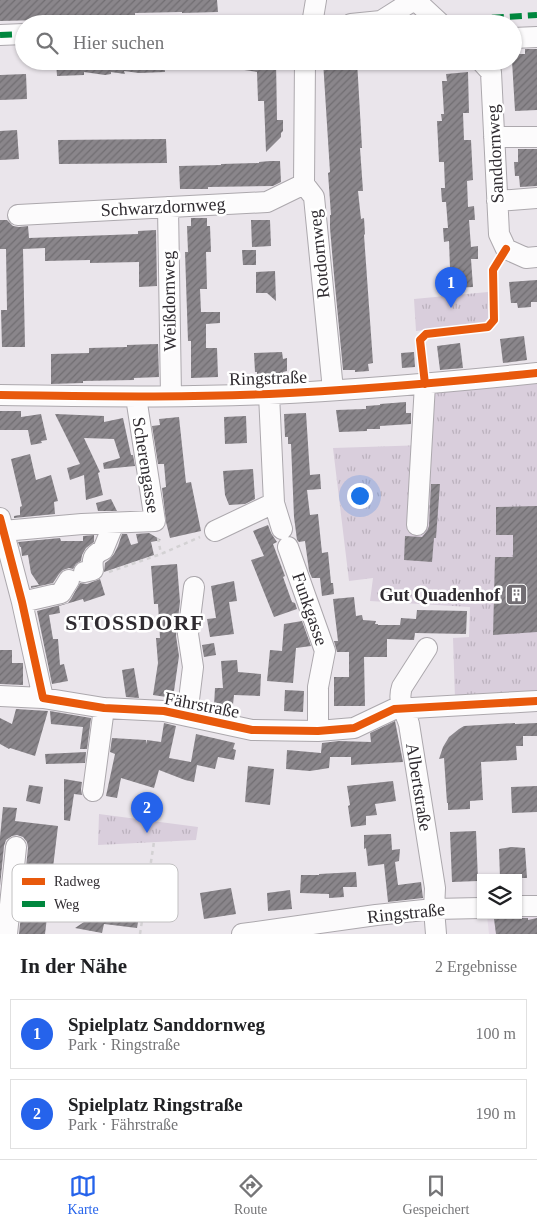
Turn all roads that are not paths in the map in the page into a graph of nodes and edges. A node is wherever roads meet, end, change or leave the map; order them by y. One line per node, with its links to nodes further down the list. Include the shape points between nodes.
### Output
1 (316, 0): 3 (street)
2 (414, 0): 4 (street); 5 (street)
3 (314, 15)
4 (390, 15)
5 (431, 15)
6 (15, 34): 7 (street)
7 (0, 35)
8 (537, 37): 9 (street)
9 (522, 38)
10 (305, 70): 14 (street, Rotdornweg)
11 (489, 70): 13 (street, Sanddornweg)
12 (537, 137): 13 (street)
13 (494, 138): 16 (street, Sanddornweg)
14 (304, 184): 17 (street, Schwarzdornweg, via 267,202); 22 (street, Rotdornweg, via 314,197)
15 (537, 198): 16 (street)
16 (497, 200): 19 (street, Sanddornweg, via 500,234 506,249 526,258)
17 (168, 207): 18 (street, Schwarzdornweg); 25 (street, Weißdornweg)
18 (18, 215)
19 (537, 257)
20 (537, 373): 21 (street, Ringstraße)
21 (425, 384): 22 (street, Ringstraße); 30 (street)
22 (333, 390): 23 (street, Ringstraße)
23 (269, 394): 25 (street, Ringstraße); 27 (street, Funkgasse)
24 (0, 395): 26 (street, Ringstraße)
25 (171, 396): 26 (street, Ringstraße)
26 (136, 397): 28 (street, Scherengasse, via 155,522)
27 (274, 503): 31 (street); 41 (street, Funkgasse, via 325,651 318,687)
28 (114, 523): 29 (street, Scherengasse); 33 (street, via 103,550 92,559 93,570 61,593)
29 (2, 524): 33 (street)
30 (417, 525)
31 (215, 531)
32 (194, 587): 40 (street, Fährstraße, via 188,634 193,666)
33 (22, 602): 36 (street)
34 (427, 648): 39 (street, Albertstraße, via 399,694)
35 (0, 696): 36 (street, Fährstraße)
36 (43, 698): 38 (street, Fährstraße)
37 (537, 701): 39 (street, Fährstraße)
38 (104, 708): 40 (street, Fährstraße, via 164,711); 42 (street)
39 (403, 708): 41 (street, Fährstraße, via 354,728); 49 (street, Albertstraße, via 409,724 435,888)
40 (187, 716): 41 (street, Fährstraße, via 252,730)
41 (318, 731)
42 (93, 791)
43 (16, 847): 44 (street)
44 (14, 864)
45 (12, 886): 50 (street)
46 (522, 906): 47 (street)
47 (537, 906)
48 (477, 908): 49 (street, Ringstraße)
49 (434, 909): 51 (street, Ringstraße); 52 (street, Albertstraße)
50 (7, 934)
51 (242, 934)
52 (436, 934)

